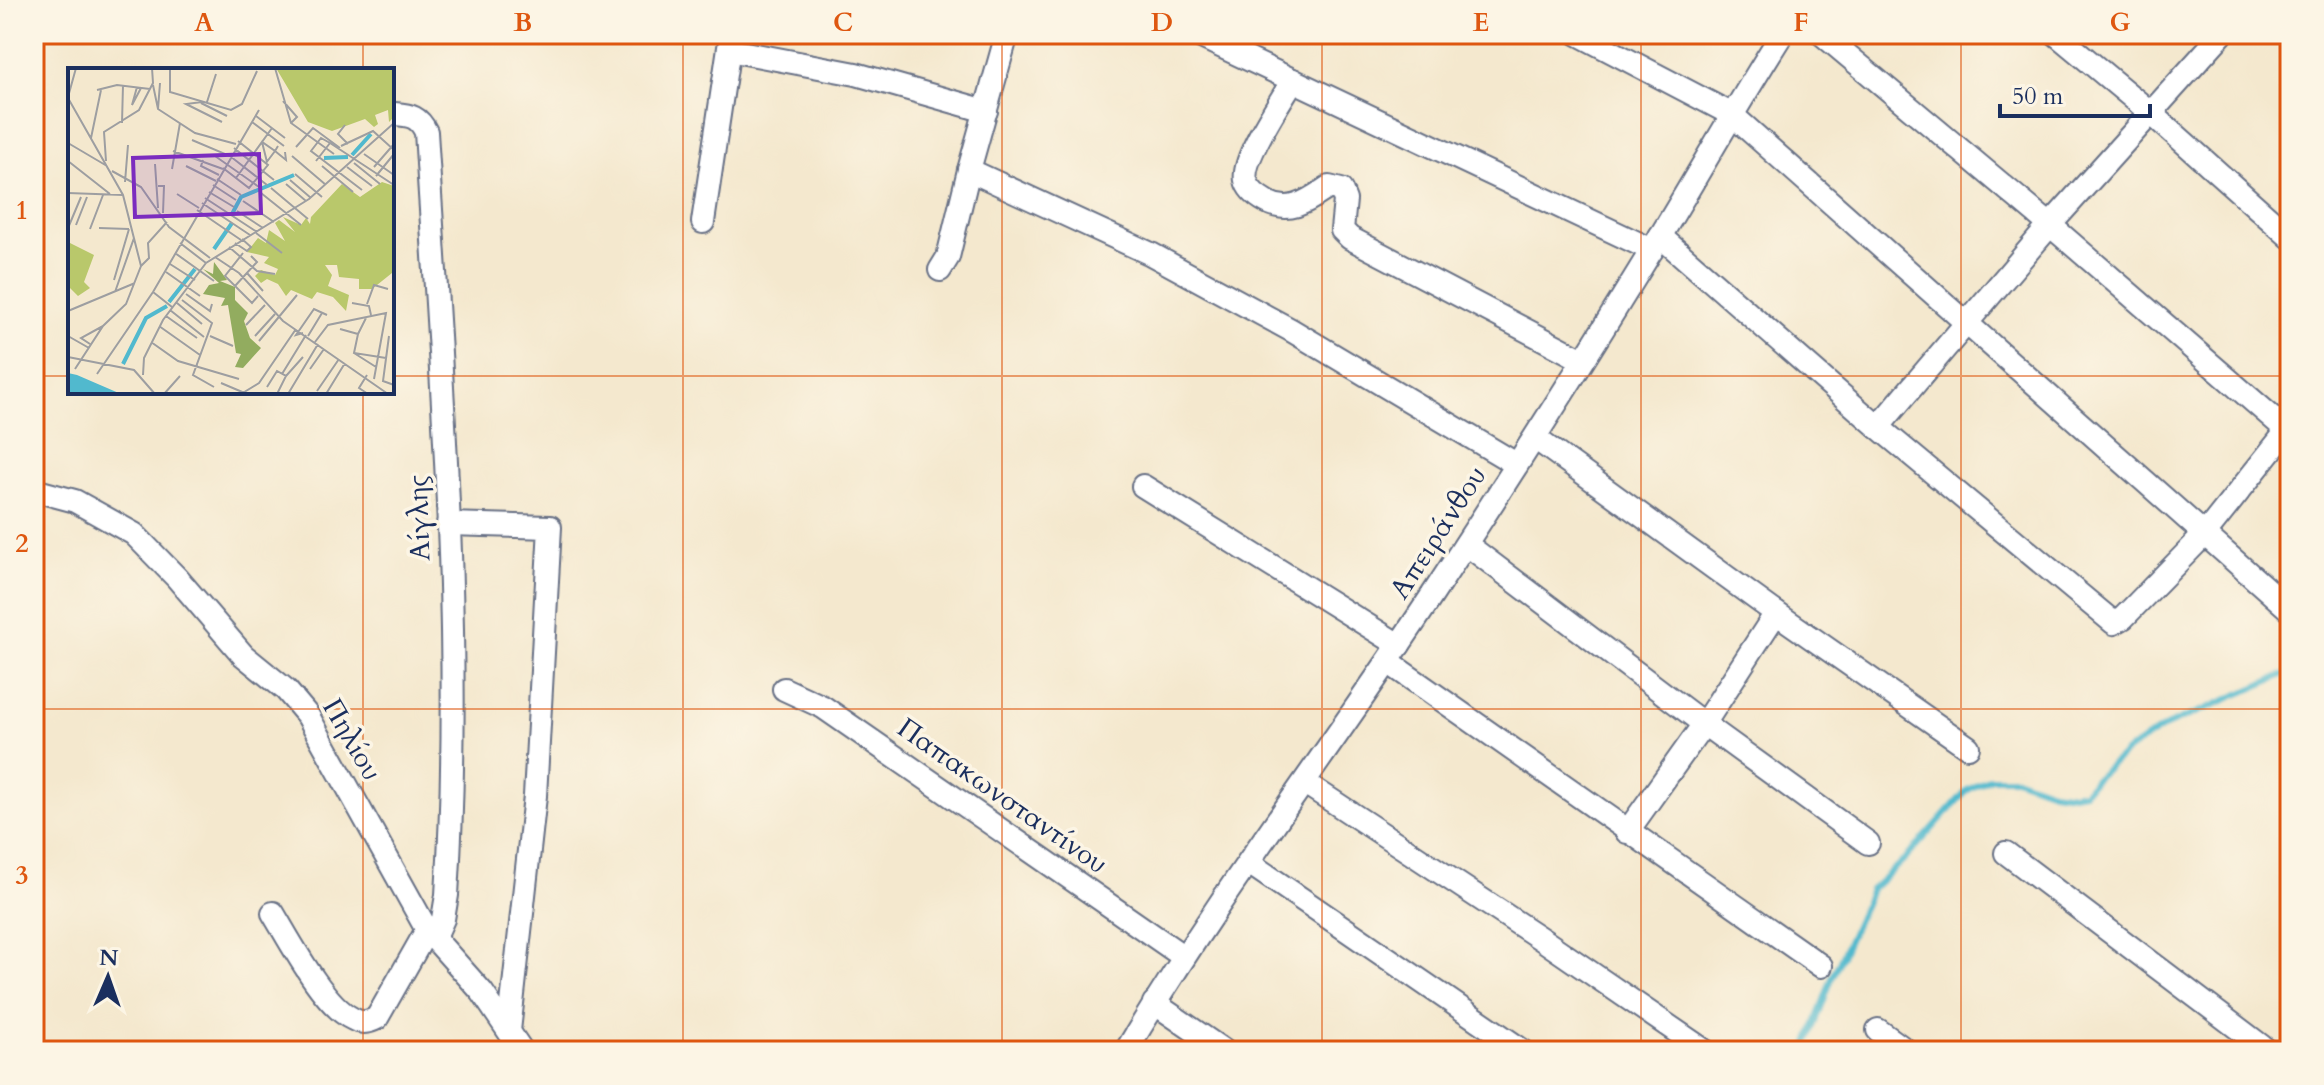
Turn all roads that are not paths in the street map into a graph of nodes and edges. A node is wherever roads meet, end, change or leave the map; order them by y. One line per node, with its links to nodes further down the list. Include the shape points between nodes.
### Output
1 (1007, 34): 10 (street)
2 (1195, 34): 9 (street)
3 (1578, 34): 13 (street)
4 (1782, 34): 13 (street, Απειράνθου)
5 (1822, 34): 16 (street)
6 (2056, 34): 11 (street)
7 (2222, 34): 11 (street)
8 (730, 42): 10 (street); 15 (street)
9 (1293, 80): 18 (street); 21 (street, via 1248,161 1249,189 1268,203 1288,208 1329,187 1341,190 1342,230 1350,238)
10 (986, 111): 14 (street)
11 (2151, 113): 16 (street); 17 (street)
12 (395, 114): 28 (street, Αίγλης, via 410,115 426,132)
13 (1731, 114): 18 (street, Απειράνθου); 20 (street)
14 (969, 170): 19 (street, via 948,257); 25 (street, via 1179,269)
15 (703, 222)
16 (2050, 225): 20 (street); 23 (street)
17 (2290, 237)
18 (1656, 243): 21 (street, Απειράνθου); 22 (street)
19 (940, 270)
20 (1968, 322): 22 (street); 29 (street)
21 (1583, 360): 24 (street, Απειράνθου)
22 (1878, 427): 29 (street, via 2114,623)
23 (2289, 430): 29 (street)
24 (1535, 438): 25 (street, Απειράνθου); 32 (street)
25 (1516, 464): 30 (street, Απειράνθου)
26 (1143, 486): 33 (street)
27 (34, 490): 43 (street, Πηλίου, via 75,501 134,534 243,655 286,690 326,744)
28 (448, 524): 43 (street, Αίγλης, via 452,822 443,919); 48 (street, via 550,527 535,796)
29 (2205, 534): 31 (street)
30 (1466, 544): 33 (street, Απειράνθου); 35 (street)
31 (2290, 610)
32 (1776, 613): 35 (street); 36 (street)
33 (1394, 654): 37 (street, Απειράνθου); 38 (street)
34 (784, 689): 44 (street, Παπακωνσταντίνου, via 823,707)
35 (1704, 724): 38 (street); 39 (street)
36 (1968, 747)
37 (1305, 783): 41 (street, Απειράνθου); 53 (street)
38 (1627, 832): 45 (street)
39 (1868, 843)
40 (2006, 853): 55 (street)
41 (1249, 863): 44 (street, Απειράνθου); 52 (street)
42 (273, 913): 43 (street, Αίγλης, via 324,993 352,1019 366,1023 377,1018)
43 (430, 935): 48 (street, Πηλίου)
44 (1184, 957): 46 (street, Απειράνθου)
45 (1821, 966)
46 (1154, 1003): 50 (street, Απειράνθου); 51 (street)
47 (1878, 1030): 54 (street)
48 (509, 1031): 49 (street, Πηλίου)
49 (522, 1051)
50 (1126, 1051)
51 (1224, 1051)
52 (1523, 1051)
53 (1705, 1051)
54 (1907, 1051)
55 (2268, 1051)

